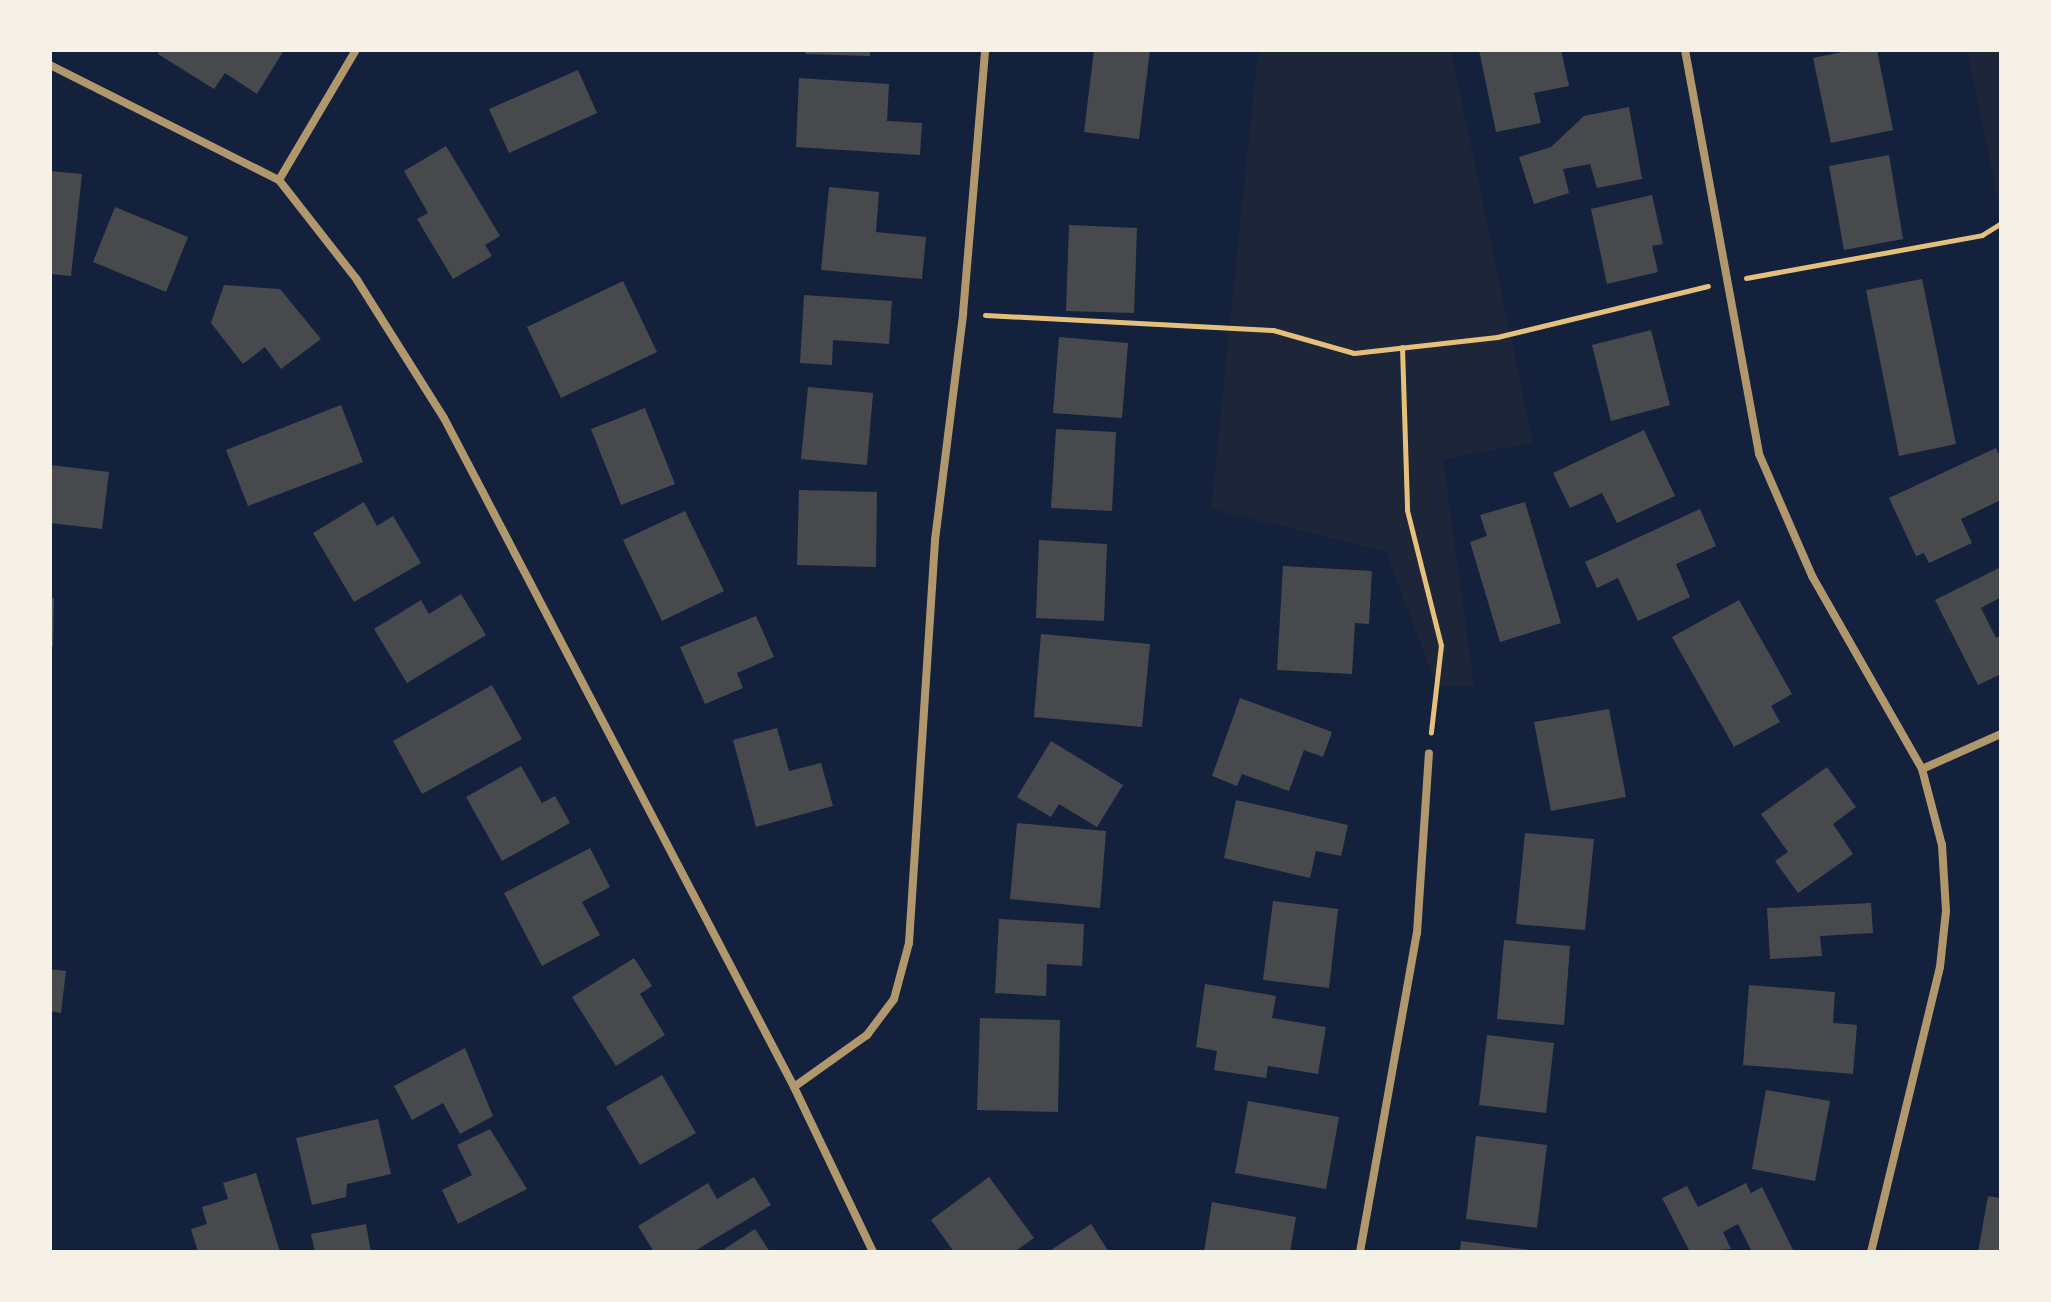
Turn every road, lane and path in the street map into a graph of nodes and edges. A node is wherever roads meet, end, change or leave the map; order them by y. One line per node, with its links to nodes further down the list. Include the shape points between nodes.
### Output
1 (356, 50): 5 (street)
2 (985, 50): 8 (street)
3 (1685, 50): 7 (street)
4 (50, 65): 5 (street)
5 (279, 180): 13 (street, via 357,280 444,418)
6 (2001, 223): 7 (path, via 1982,235)
7 (1729, 281): 9 (path, via 1497,337); 12 (street, via 1759,454 1774,497 1812,576)
8 (963, 314): 9 (path, via 1273,330 1354,353); 13 (street, via 935,540 909,943 894,999 867,1035)
9 (1402, 347): 11 (path, via 1407,510 1441,645)
10 (2001, 734): 12 (street)
11 (1429, 753): 15 (street, via 1417,933)
12 (1922, 769): 16 (street, via 1942,845 1946,911 1940,967)
13 (794, 1087): 14 (street)
14 (873, 1252)
15 (1360, 1252)
16 (1871, 1252)

